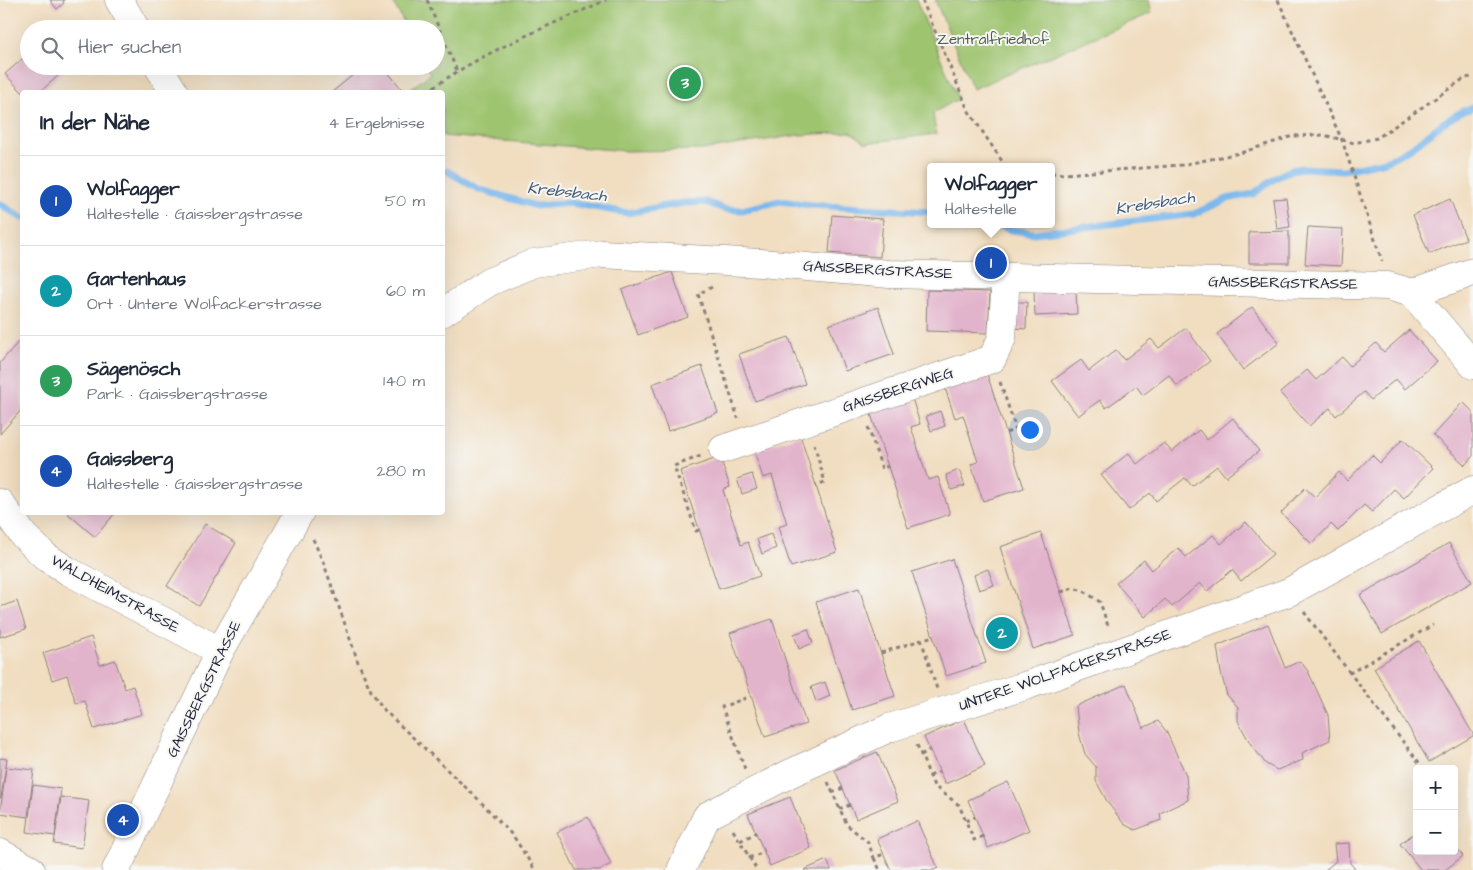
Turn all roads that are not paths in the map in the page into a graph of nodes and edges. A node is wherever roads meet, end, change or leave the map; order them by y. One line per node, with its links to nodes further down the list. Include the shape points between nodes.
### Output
1 (120, 0): 2 (street)
2 (131, 20)
3 (164, 75): 4 (street)
4 (173, 90)
5 (1473, 272): 7 (street)
6 (1006, 277): 7 (street, GAISSBERGSTRASSE); 8 (street, GAISSBERGSTRASSE, via 889,274 602,254 534,263 489,282); 10 (street, GAISSBERGWEG, via 1002,338 992,359)
7 (1400, 289): 9 (street)
8 (445, 312)
9 (1473, 365)
10 (734, 445)
11 (1473, 490): 18 (street, UNTERE WOLFACKERSTRASSE, via 1289,592 1025,686 889,728 819,760 708,816)
12 (0, 503): 14 (street, WALDHEIMSTRASSE, via 24,536 44,556)
13 (298, 515): 14 (street, GAISSBERGSTRASSE)
14 (220, 650): 17 (street, GAISSBERGSTRASSE)
15 (0, 853): 16 (street)
16 (30, 870)
17 (116, 870)
18 (681, 870)

